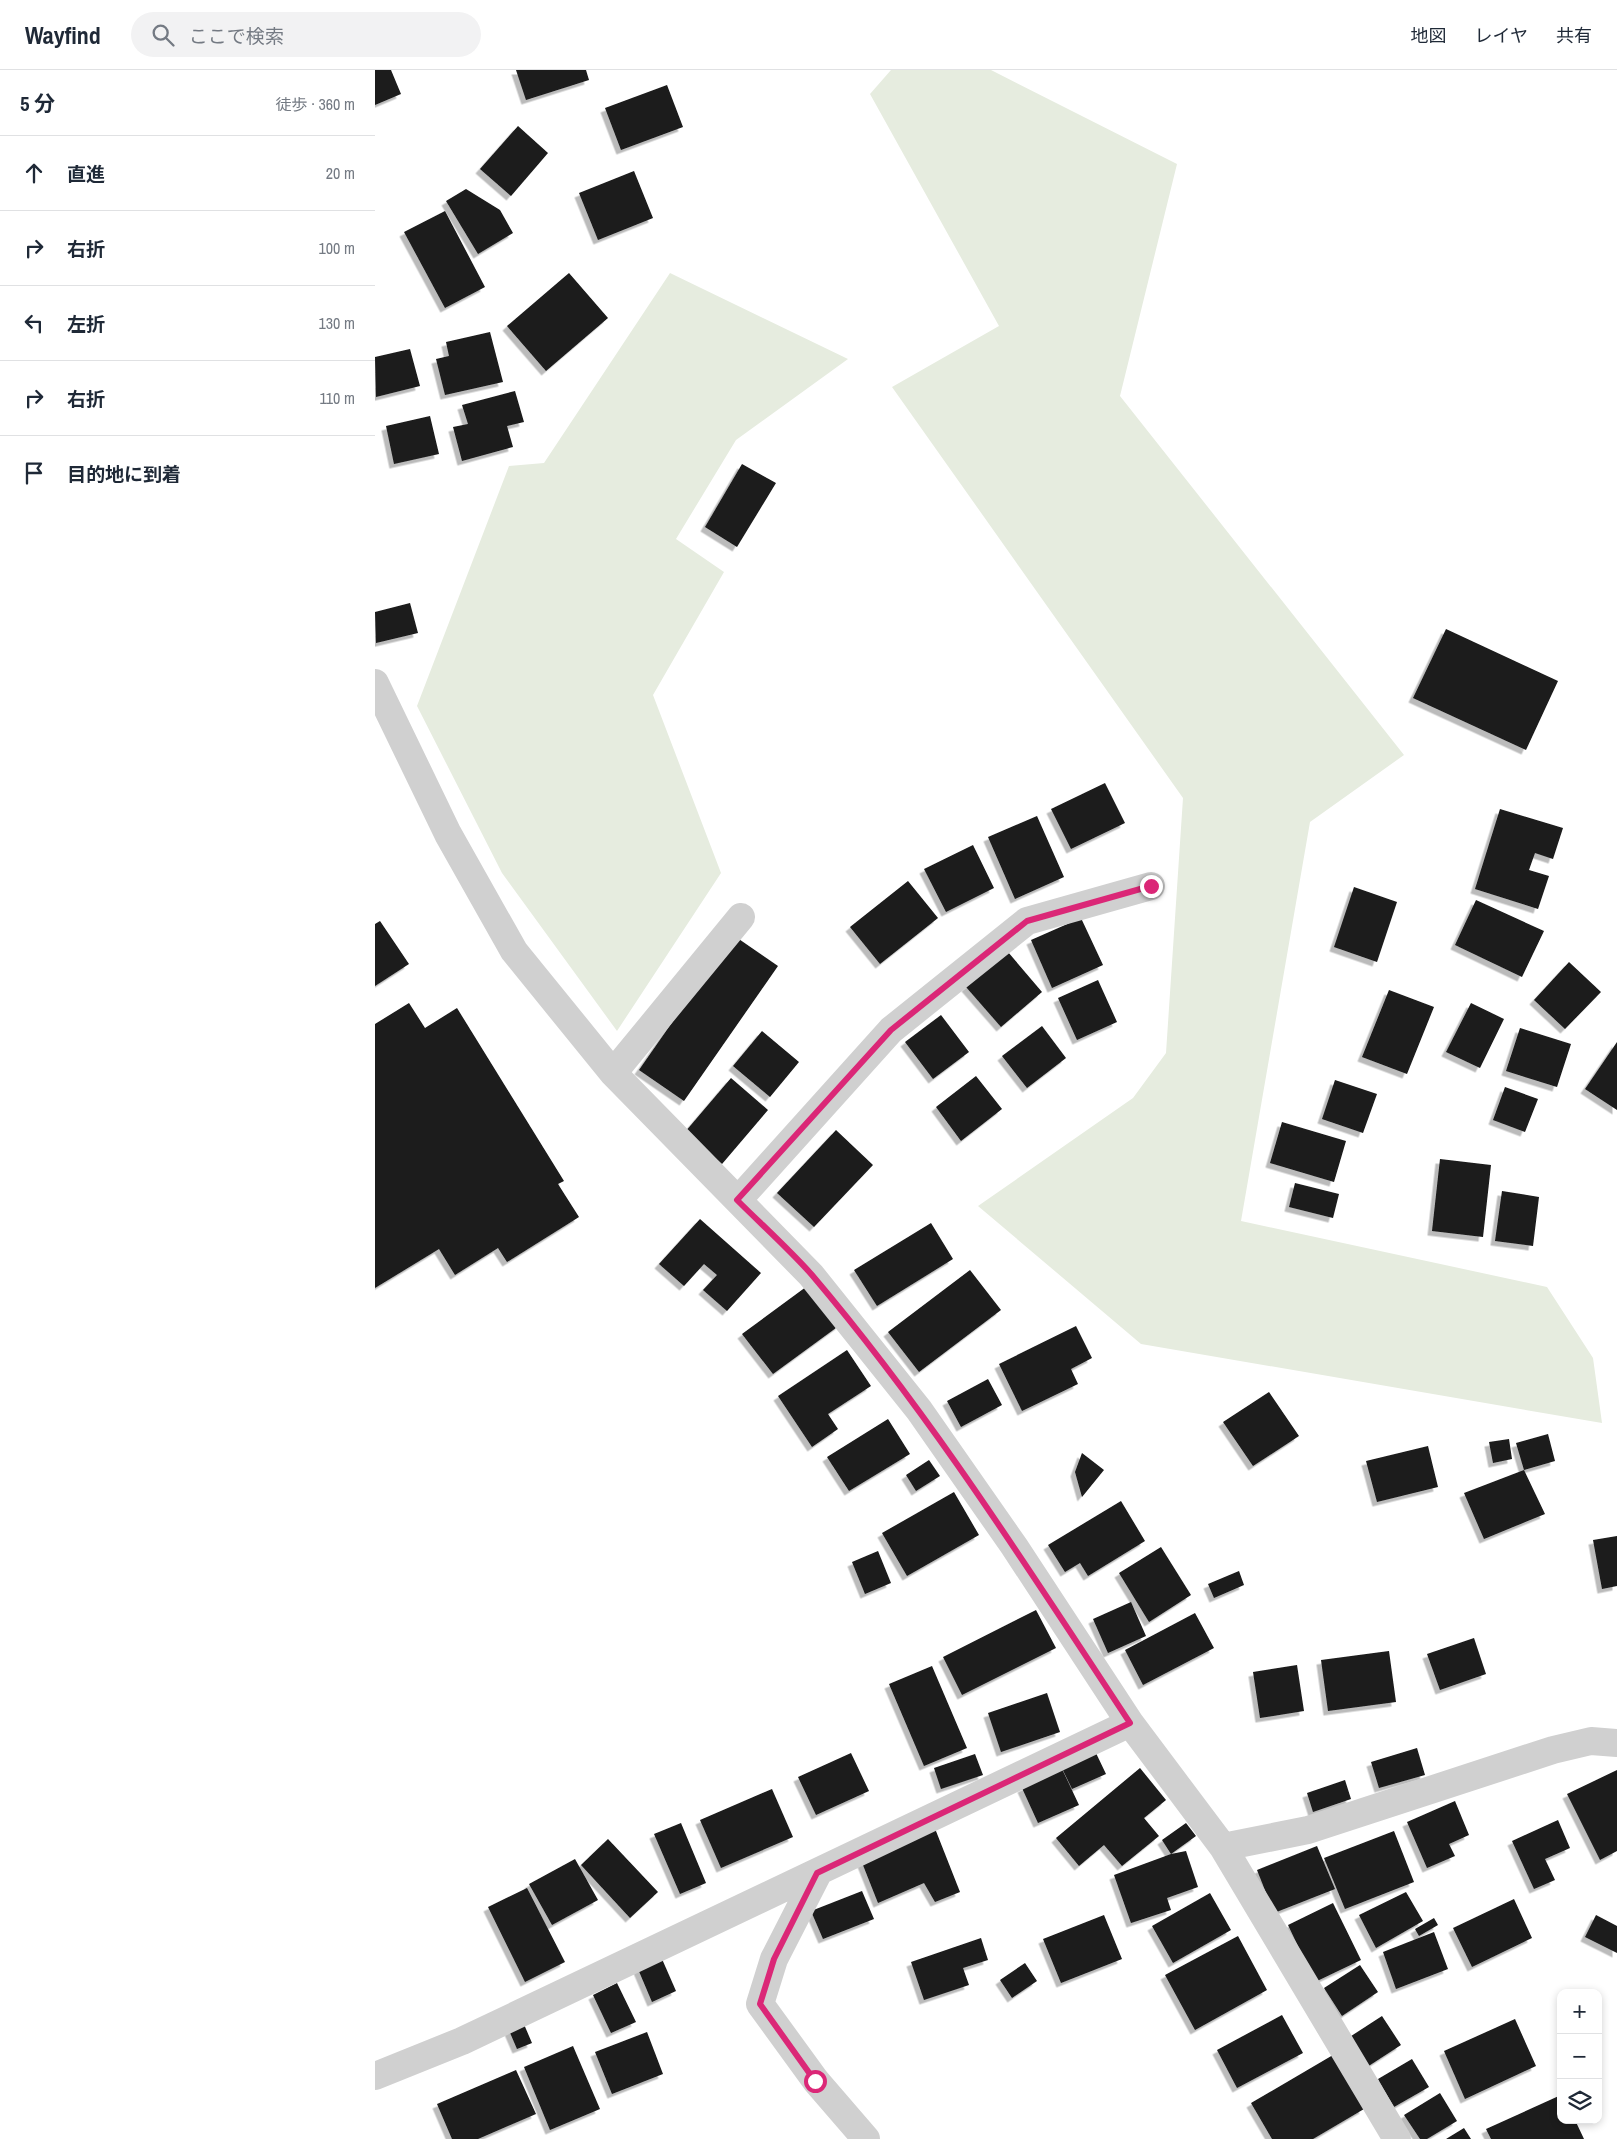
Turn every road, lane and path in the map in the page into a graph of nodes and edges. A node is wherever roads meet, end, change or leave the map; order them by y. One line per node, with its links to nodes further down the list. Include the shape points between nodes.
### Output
1 (375, 682): 4 (street, via 448,834 514,951)
2 (1151, 886): 5 (street, via 1027,921 891,1030)
3 (741, 917): 4 (street)
4 (613, 1073): 5 (street)
5 (737, 1200): 6 (street, via 811,1274 919,1410 1014,1546)
6 (1130, 1723): 8 (street); 9 (street)
7 (1617, 1743): 8 (street, via 1591,1741 1553,1750 1308,1830)
8 (1223, 1847): 12 (street)
9 (817, 1873): 10 (street, via 462,2041); 11 (street, via 774,1959 760,2004 815,2081)
10 (375, 2076)
11 (865, 2139)
12 (1397, 2139)

